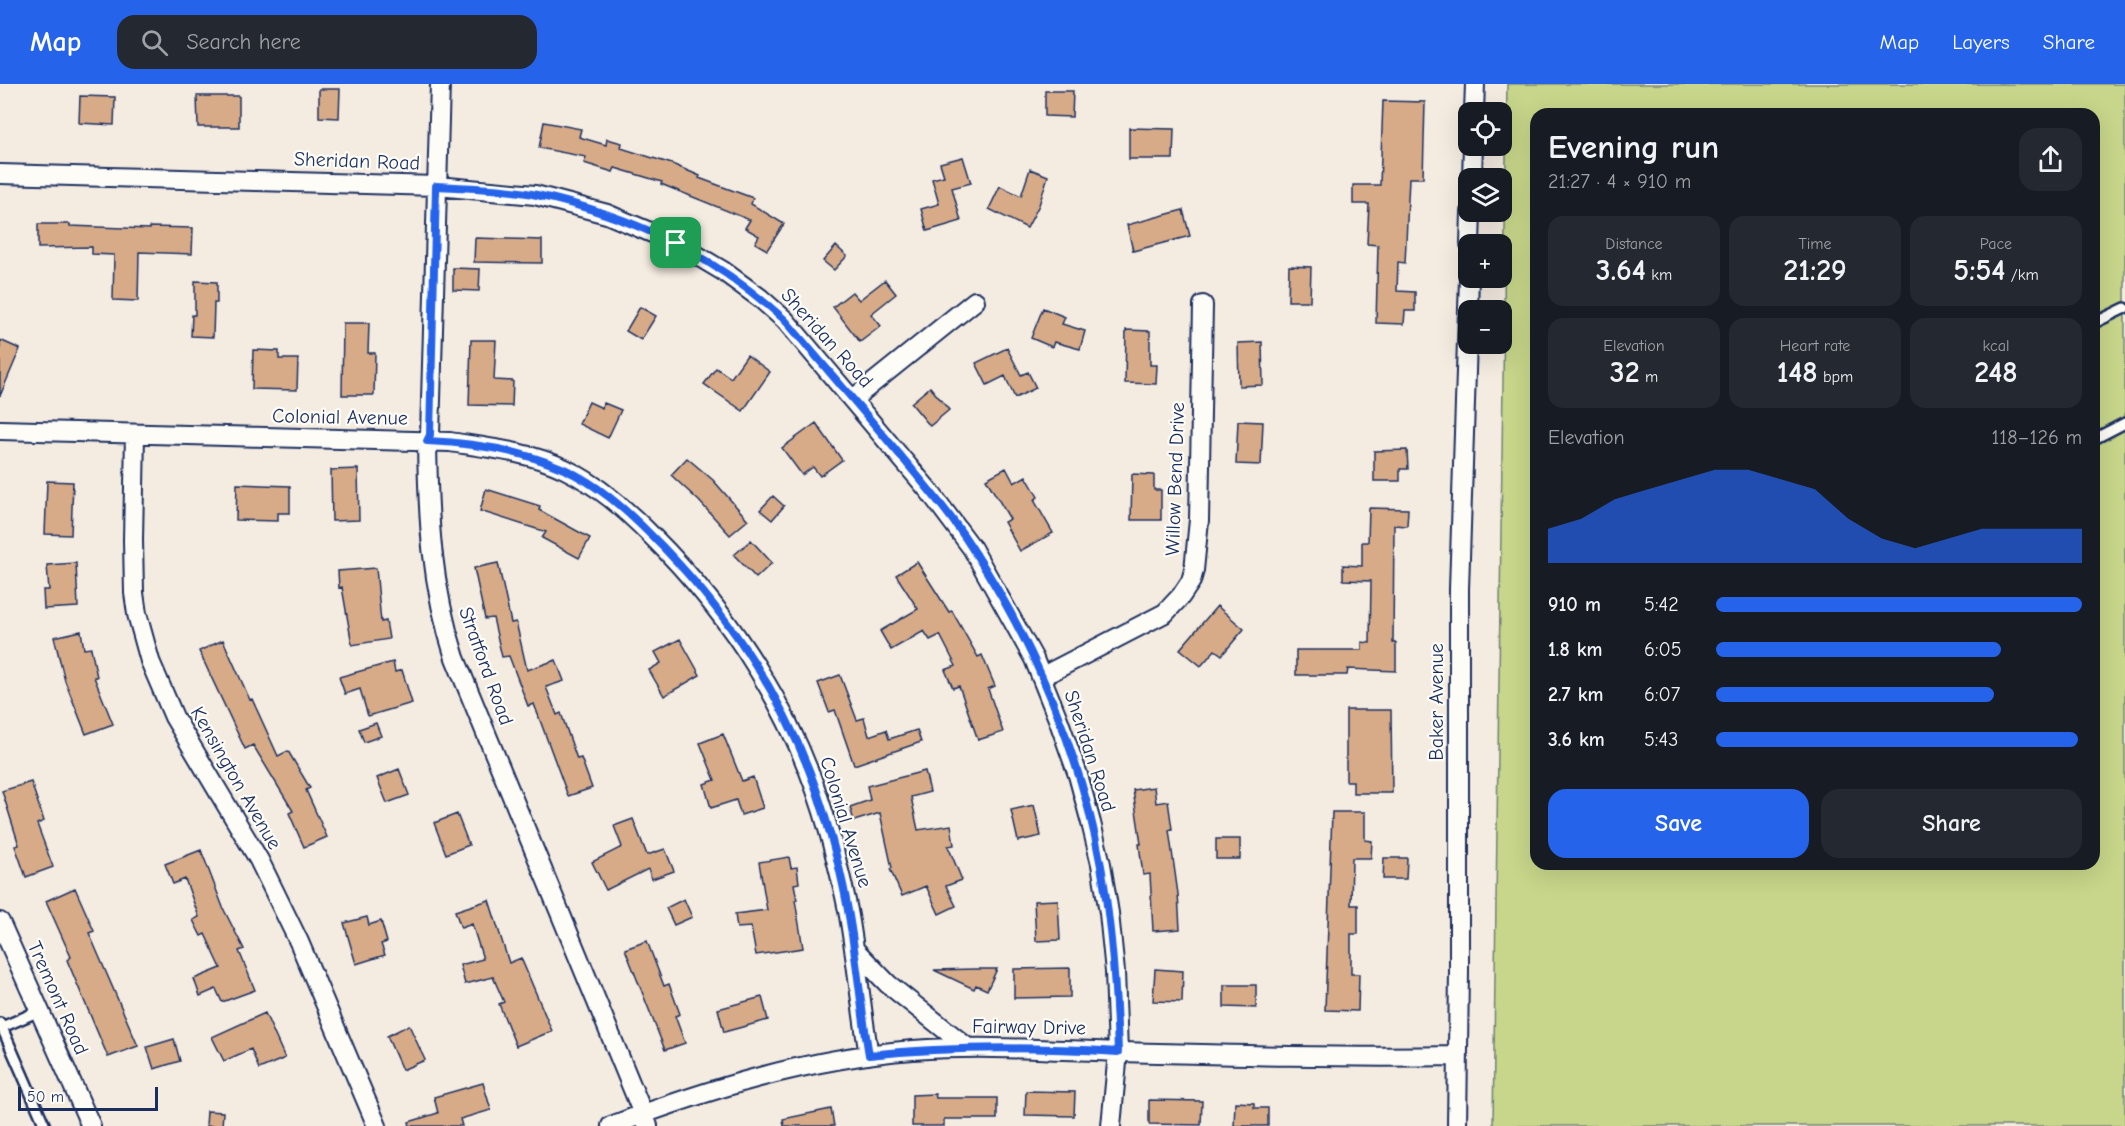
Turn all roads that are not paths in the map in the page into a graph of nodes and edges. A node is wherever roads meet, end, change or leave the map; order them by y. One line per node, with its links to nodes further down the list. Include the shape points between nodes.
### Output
1 (440, 84): 5 (street, Stratford Road)
2 (1475, 84): 3 (street)
3 (1474, 102)
4 (0, 174): 5 (street, Sheridan Road)
5 (436, 186): 11 (street, Sheridan Road, via 535,195 606,214 676,243 723,271 785,320); 16 (street, Stratford Road)
6 (1469, 288): 25 (street, Baker Avenue, via 1459,590)
7 (975, 301): 11 (street)
8 (1203, 305): 17 (street, Willow Bend Drive, via 1199,520 1191,581 1165,612)
9 (2125, 308): 10 (lane)
10 (2100, 320)
11 (853, 399): 17 (street, Sheridan Road, via 972,548)
12 (2125, 423): 15 (lane)
13 (0, 430): 14 (street, Colonial Avenue)
14 (135, 434): 16 (street, Colonial Avenue); 29 (street, Kensington Avenue, via 134,593 150,661 174,717 264,870 299,942)
15 (2100, 436)
16 (427, 441): 19 (street, Colonial Avenue, via 510,451 563,468 594,485 680,563 755,664 797,742 829,831); 26 (street, Stratford Road, via 435,578 455,658)
17 (1041, 678): 23 (street, Sheridan Road, via 1078,775 1101,864 1115,972)
18 (0, 922): 20 (street, Tremont Road)
19 (854, 949): 22 (street, via 888,984); 24 (street, Colonial Avenue)
20 (39, 1011): 21 (lane); 28 (street, Tremont Road)
21 (1, 1026): 27 (lane)
22 (968, 1048): 23 (street, Fairway Drive); 24 (street, Fairway Drive)
23 (1118, 1052): 25 (street, Fairway Drive, via 1360,1058); 31 (street, Sheridan Road)
24 (869, 1055): 26 (street, Fairway Drive, via 733,1084)
25 (1458, 1056): 32 (street, Baker Avenue)
26 (646, 1120): 30 (street, Fairway Drive)
27 (45, 1126)
28 (91, 1126)
29 (376, 1126)
30 (611, 1126)
31 (1111, 1126)
32 (1457, 1126)

